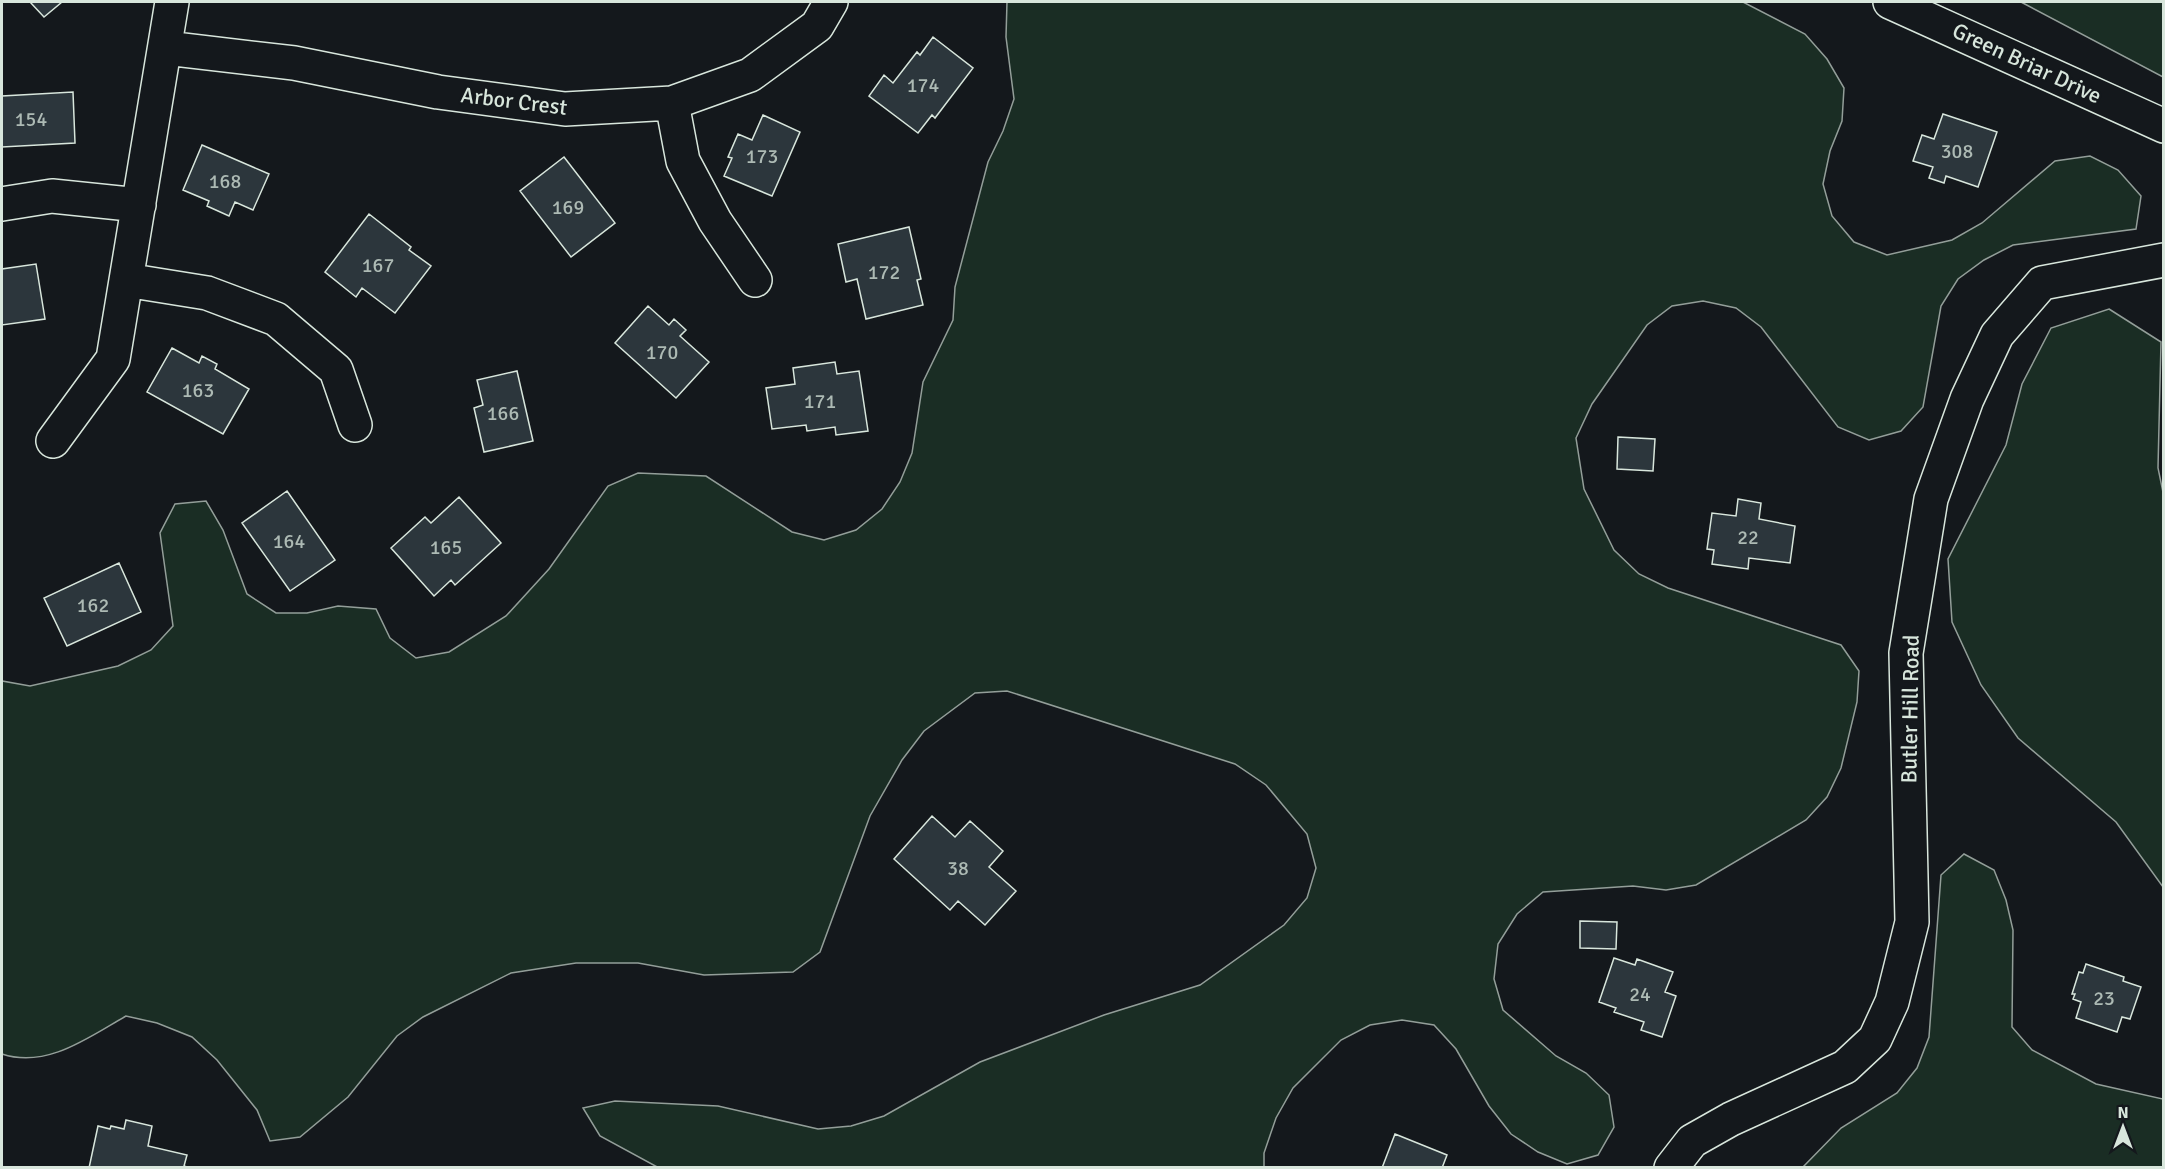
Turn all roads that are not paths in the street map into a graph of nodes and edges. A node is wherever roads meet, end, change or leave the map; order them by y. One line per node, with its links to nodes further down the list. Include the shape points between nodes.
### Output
1 (172, 2): 4 (street)
2 (831, 2): 5 (street, Arbor Crest, via 817,26 750,75)
3 (1890, 2): 6 (street, Green Briar Drive)
4 (166, 48): 5 (street, Arbor Crest, via 294,63 438,92 565,109); 8 (street)
5 (672, 103): 11 (street, via 683,161 715,221)
6 (2163, 126)
7 (2, 204): 8 (street, via 52,196)
8 (139, 205): 10 (street)
9 (2163, 260): 14 (street, Butler Hill Road, via 2042,283 1997,335 1967,399 1931,499 1906,653 1912,922 1892,1002 1875,1039 1845,1067 1692,1141)
10 (126, 280): 12 (street, via 207,293 276,319 336,370); 13 (street, via 113,359)
11 (755, 280)
12 (356, 425)
13 (53, 441)
14 (1671, 1167)

